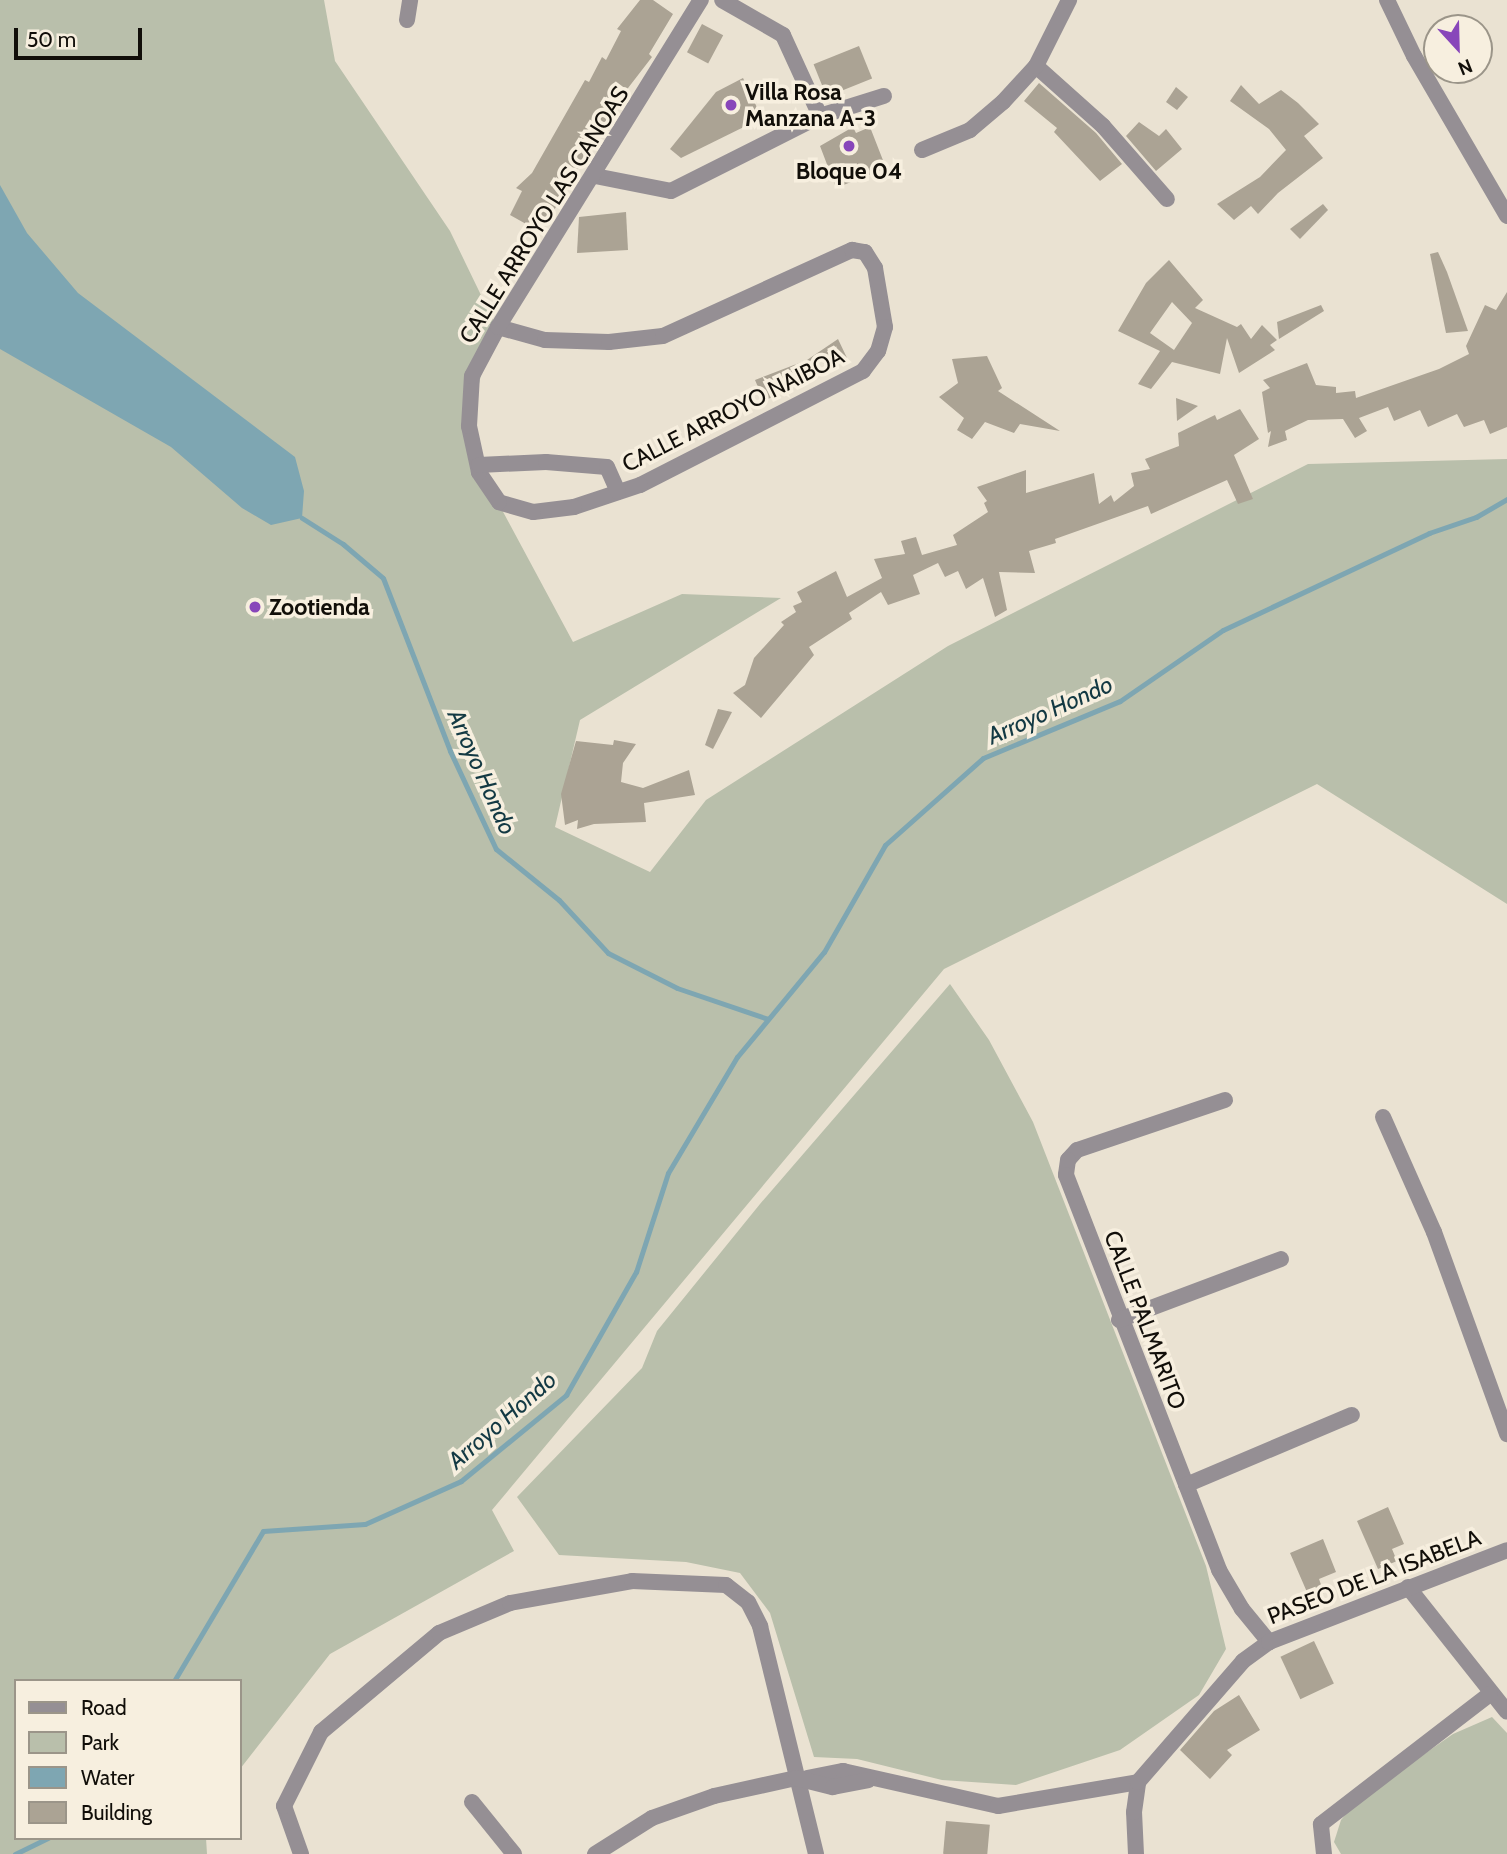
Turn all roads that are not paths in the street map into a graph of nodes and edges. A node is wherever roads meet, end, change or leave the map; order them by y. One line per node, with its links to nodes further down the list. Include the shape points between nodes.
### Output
1 (410, 0): 6 (street)
2 (701, 0): 11 (street, CALLE ARROYO LAS CANOAS)
3 (722, 0): 9 (street, via 783,35)
4 (1069, 0): 7 (street)
5 (1387, 0): 13 (street, via 1414,56)
6 (407, 20)
7 (1036, 66): 10 (street, via 985,119); 12 (street, via 1103,126)
8 (884, 96): 9 (street)
9 (820, 116): 11 (street, via 671,191)
10 (922, 150)
11 (595, 176): 14 (street, CALLE ARROYO LAS CANOAS)
12 (1167, 199)
13 (1507, 216)
14 (498, 327): 15 (street, CALLE ARROYO LAS CANOAS, via 472,376 470,426); 16 (street, CALLE ARROYO NAIBOA, via 545,340 609,342 663,336 834,255 865,252 876,268 885,327 877,351 863,371)
15 (479, 465): 16 (street, via 546,462 607,467); 17 (street, CALLE ARROYO LAS CANOAS)
16 (618, 492): 17 (street, CALLE ARROYO NAIBOA, via 574,507 533,512)
17 (499, 502)
18 (1225, 1100): 21 (street, CALLE PALMARITO, via 1077,1150 1068,1160 1066,1175)
19 (1383, 1117): 23 (street, via 1434,1232)
20 (1280, 1259): 21 (street)
21 (1119, 1320): 24 (street, CALLE PALMARITO)
22 (1352, 1415): 24 (street)
23 (1507, 1434)
24 (1186, 1485): 27 (street, CALLE PALMARITO, via 1219,1570)
25 (1507, 1550): 26 (street, PASEO DE LA ISABELA)
26 (1408, 1587): 27 (street, PASEO DE LA ISABELA); 28 (street)
27 (1269, 1642): 31 (street, PASEO DE LA ISABELA, via 1243,1661)
28 (1490, 1694): 29 (street); 38 (street, via 1321,1824)
29 (1507, 1712)
30 (802, 1778): 31 (street, via 843,1771 998,1806); 33 (street, via 760,1626 748,1602 726,1585 632,1581 510,1603 439,1633 321,1732 284,1806); 35 (street, via 714,1796 652,1818); 36 (street)
31 (1138, 1782): 37 (street)
32 (472, 1802): 34 (street)
33 (301, 1854)
34 (514, 1854)
35 (595, 1854)
36 (816, 1854)
37 (1136, 1854)
38 (1324, 1854)

